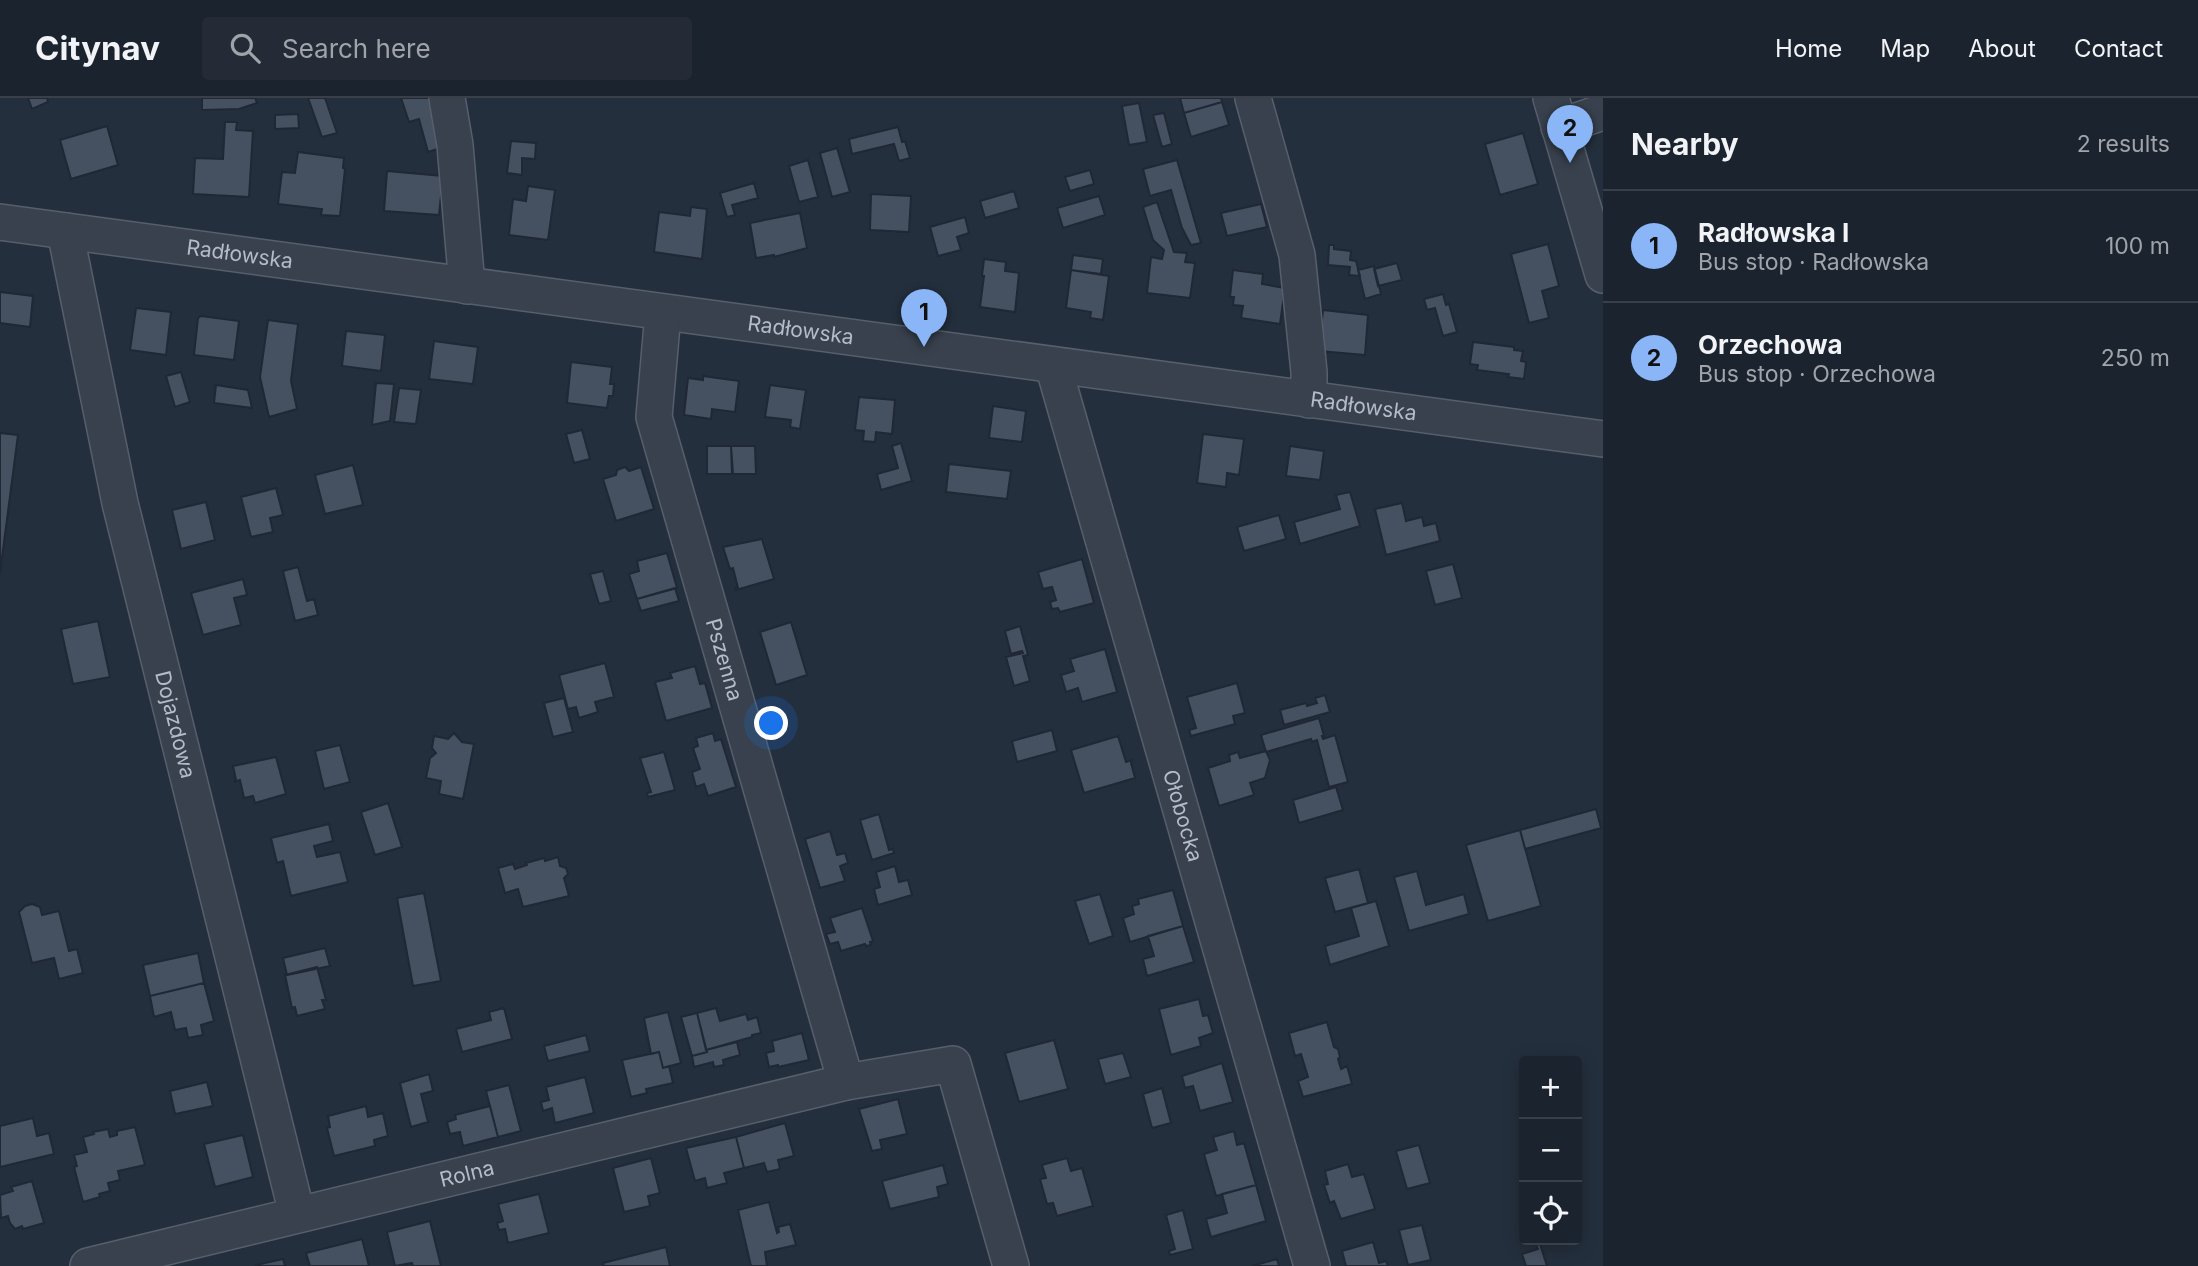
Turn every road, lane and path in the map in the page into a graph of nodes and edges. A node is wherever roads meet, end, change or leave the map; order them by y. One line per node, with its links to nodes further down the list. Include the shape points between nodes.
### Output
1 (447, 98): 8 (street)
2 (1253, 98): 11 (street, via 1297,255)
3 (1555, 112): 4 (street); 7 (street)
4 (1603, 113)
5 (0, 222): 6 (street, Radłowska)
6 (65, 231): 8 (street, Radłowska); 14 (street, Dojazdowa, via 121,503)
7 (1603, 275)
8 (467, 286): 9 (street, Radłowska)
9 (663, 313): 10 (street, Radłowska); 13 (street, Pszenna, via 654,417)
10 (1053, 365): 11 (street, Radłowska); 17 (street, Ołobocka)
11 (1309, 400): 12 (street, Radłowska)
12 (1603, 439)
13 (846, 1083): 14 (street, Rolna); 16 (street, Rolna, via 953,1064)
14 (297, 1214): 15 (street, Rolna)
15 (88, 1266)
16 (1011, 1266)
17 (1312, 1266)

